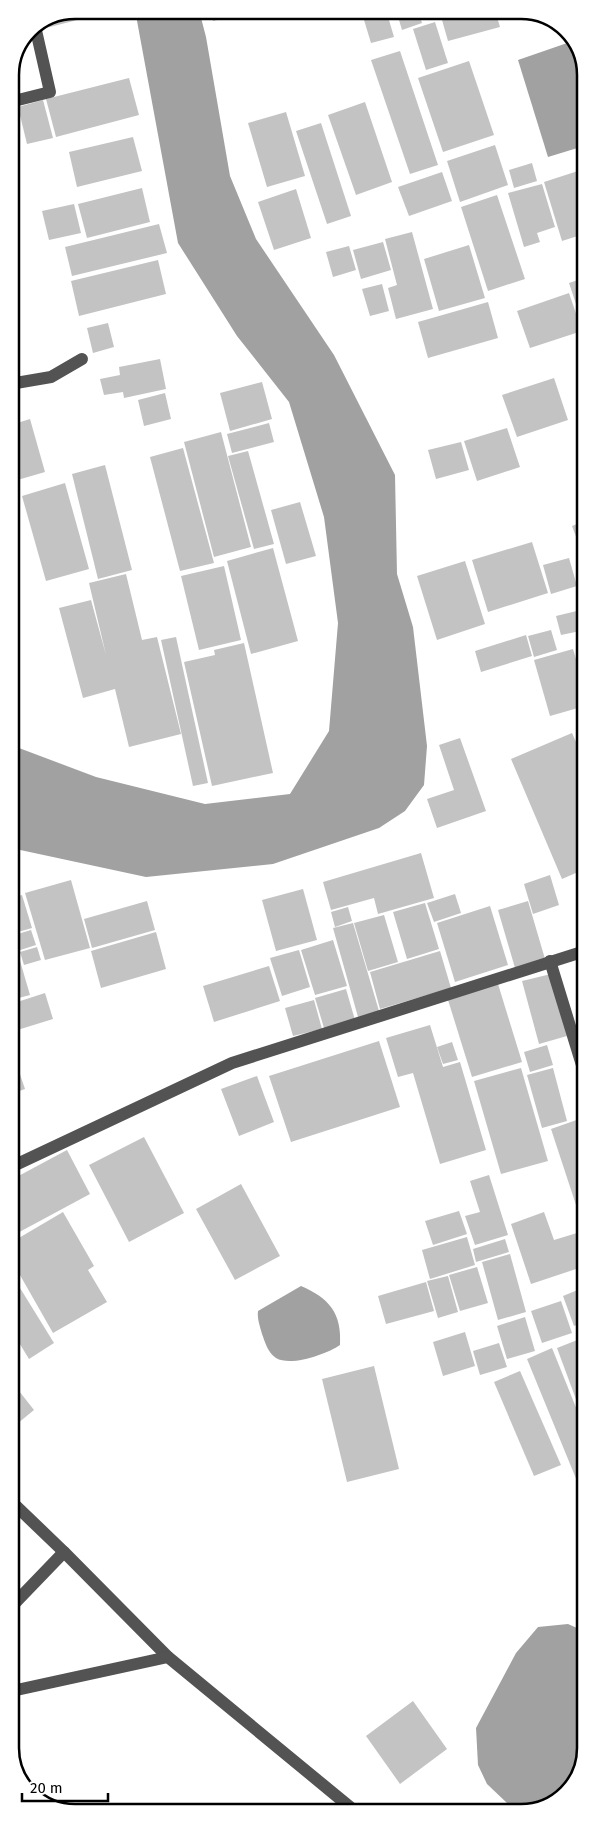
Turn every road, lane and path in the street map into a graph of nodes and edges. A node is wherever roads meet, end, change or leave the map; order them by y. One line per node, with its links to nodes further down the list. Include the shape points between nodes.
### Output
1 (37, 34): 2 (street, via 50,92)
2 (19, 100)
3 (82, 359): 4 (street, via 50,377)
4 (19, 382)
5 (577, 953): 6 (street)
6 (550, 961): 7 (street); 8 (street, via 232,1063)
7 (577, 1049)
8 (19, 1163)
9 (19, 1509): 10 (street)
10 (64, 1552): 11 (street); 12 (street)
11 (19, 1599)
12 (168, 1657): 13 (street); 14 (street)
13 (19, 1689)
14 (346, 1804)

